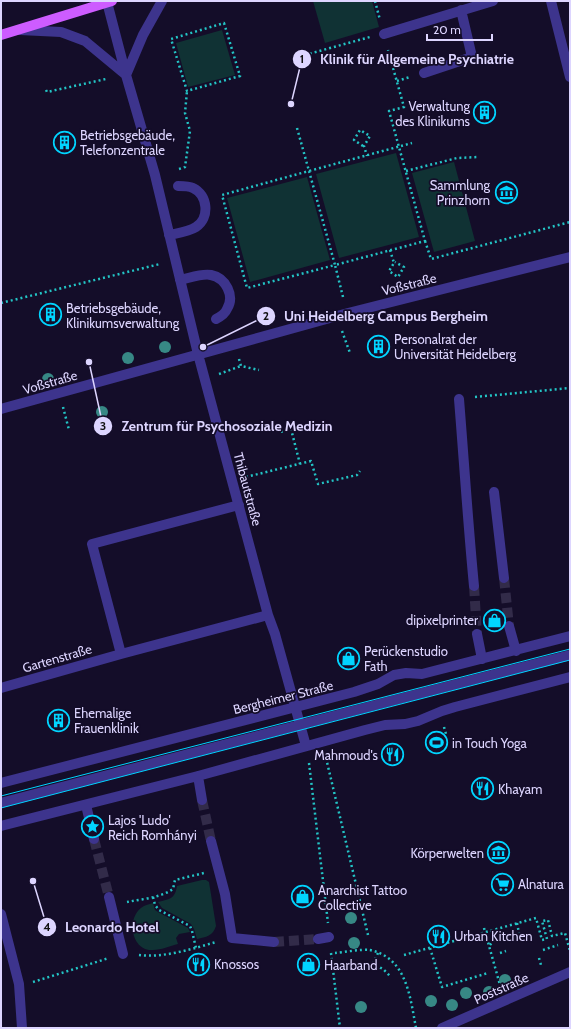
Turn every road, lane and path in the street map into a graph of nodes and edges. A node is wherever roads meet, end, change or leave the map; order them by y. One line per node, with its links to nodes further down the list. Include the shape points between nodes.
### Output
1 (162, 1): 11 (street, via 143,35)
2 (493, 1): 5 (street)
3 (551, 1): 12 (street)
4 (110, 2): 6 (main road); 11 (street, Thibautstraße)
5 (461, 10): 7 (street); 10 (street, via 472,57)
6 (19, 30): 8 (main road); 11 (street, via 61,32 85,41)
7 (384, 34): 9 (path); 19 (path, via 404,106 389,111)
8 (1, 35)
9 (305, 55)
10 (424, 73)
11 (126, 75): 24 (street, Thibautstraße)
12 (570, 78)
13 (102, 80): 14 (path, via 47,92)
14 (46, 90)
15 (187, 91): 15 (path, via 240,76 224,23 171,39); 24 (path, via 185,113 190,131 185,167)
16 (298, 128): 22 (path)
17 (412, 143): 19 (path)
18 (363, 146): 20 (path, via 354,140 360,130 370,136 364,146)
19 (399, 147): 20 (path); 23 (path)
20 (367, 156): 22 (path)
21 (478, 157): 23 (path, via 457,158)
22 (309, 171): 33 (path); 33 (path, via 222,195 247,288)
23 (406, 171): 28 (path)
24 (154, 176): 27 (street, Thibautstraße)
25 (178, 186): 27 (street, via 186,186 200,192 206,206 205,214 197,226)
26 (570, 222): 28 (path, via 431,259)
27 (169, 235): 31 (street, Thibautstraße)
28 (425, 241): 29 (path)
29 (390, 250): 32 (path, via 394,262 389,271 398,277 404,267); 33 (path)
30 (570, 257): 36 (street, Voßstraße)
31 (175, 260): 34 (street, Thibautstraße); 35 (path)
32 (395, 262)
33 (335, 265): 36 (path)
34 (180, 280): 38 (street, via 210,275 223,281 228,288 230,302 227,310); 40 (street, Thibautstraße)
35 (1, 303)
36 (348, 313): 37 (street, Voßstraße)
37 (337, 317): 39 (path); 40 (street, Voßstraße)
38 (216, 320)
39 (350, 353)
40 (198, 354): 42 (street, Thibautstraße); 45 (street, Voßstraße)
41 (241, 366): 42 (path)
42 (205, 378): 51 (street, Thibautstraße)
43 (570, 388): 44 (path)
44 (459, 398): 55 (street)
45 (1, 409)
46 (67, 423): 48 (path)
47 (279, 428): 49 (path, via 280,432 291,429)
48 (69, 430)
49 (300, 464): 50 (path, via 311,461 318,484 357,475); 51 (path)
50 (360, 471)
51 (232, 480): 53 (street, Thibautstraße)
52 (494, 492): 54 (street)
53 (239, 505): 56 (street, Thibautstraße); 61 (street, via 92,544)
54 (504, 578)
55 (474, 586)
56 (268, 615): 61 (street, Gartenstraße); 66 (street, Thibautstraße)
57 (509, 626): 60 (street)
58 (477, 634): 63 (street)
59 (570, 636): 60 (street, Bergheimer Straße)
60 (516, 651): 63 (street, Bergheimer Straße)
61 (121, 654): 65 (street, Gartenstraße)
62 (570, 655): 67 (street)
63 (482, 659): 66 (street, Bergheimer Straße, via 422,674 394,675 378,684)
64 (570, 677): 68 (street, via 448,709 418,721 385,725)
65 (1, 688)
66 (295, 707): 67 (street, Thibautstraße); 71 (street, Bergheimer Straße)
67 (300, 725): 69 (street, Thibautstraße); 73 (street)
68 (322, 742): 69 (street); 86 (path)
69 (306, 746): 70 (street); 87 (path)
70 (198, 776): 72 (street); 74 (street)
71 (1, 783)
72 (202, 800)
73 (1, 803)
74 (86, 805): 75 (street); 76 (street)
75 (1, 826)
76 (94, 839)
77 (211, 841): 78 (street)
78 (219, 869): 79 (path, via 175,880 173,889); 89 (street, via 232,938)
79 (153, 897): 80 (path); 92 (path, via 159,910 190,926)
80 (110, 901): 99 (street)
81 (1, 914): 108 (street, via 19,984)
82 (517, 923): 84 (path); 85 (path); 96 (path, via 536,918 541,940 547,939 542,921 548,920 552,936 565,933)
83 (485, 930): 84 (path); 90 (path); 93 (path)
84 (491, 931): 90 (path, via 494,940)
85 (519, 933)
86 (368, 935)
87 (329, 937): 88 (street); 100 (path)
88 (318, 939)
89 (274, 942)
90 (490, 945): 107 (path)
91 (558, 945): 94 (path)
92 (196, 948)
93 (430, 948): 101 (path); 105 (path, via 442,987)
94 (543, 950)
95 (506, 951): 98 (path)
96 (570, 951)
97 (378, 953): 100 (path, via 368,950); 106 (path, via 373,964); 110 (path, via 400,970 406,982)
98 (500, 953)
99 (123, 954)
100 (331, 954): 109 (path)
101 (404, 955)
102 (539, 958): 103 (path)
103 (541, 965)
104 (570, 972): 107 (street, Poststraße)
105 (488, 974)
106 (390, 976)
107 (504, 1001): 111 (street, Poststraße)
108 (22, 1028)
109 (340, 1028)
110 (416, 1028)
111 (442, 1028)

